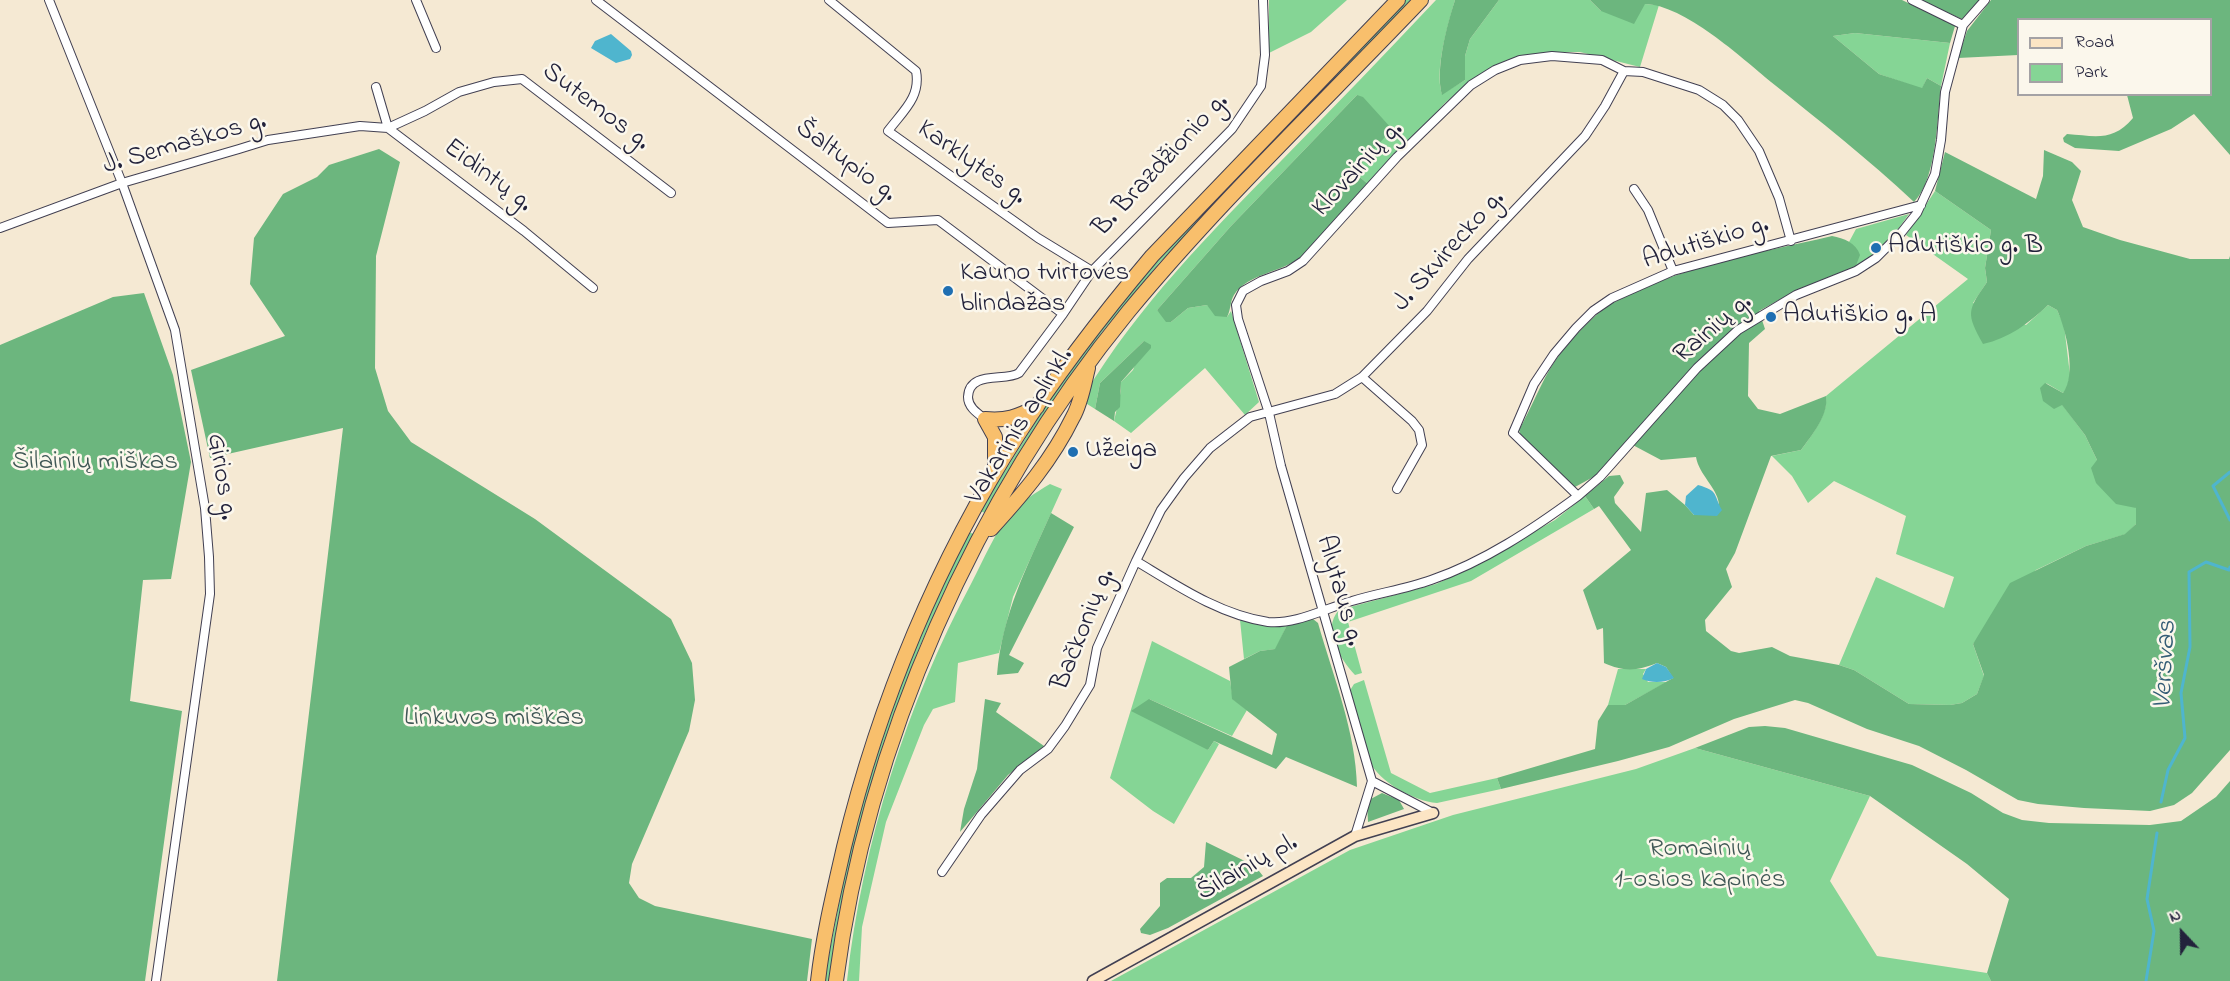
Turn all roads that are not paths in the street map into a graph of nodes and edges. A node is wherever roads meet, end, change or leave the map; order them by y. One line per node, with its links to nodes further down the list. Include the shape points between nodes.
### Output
1 (49, 0): 15 (street, Girios g.)
2 (416, 0): 11 (street)
3 (596, 0): 24 (street, Šaltupio g., via 888,223 938,220)
4 (829, 0): 21 (street, Karklytės g., via 916,71 915,95 888,131 1038,238)
5 (1263, 0): 21 (street, B. Brazdžionio g., via 1265,55 1261,86 1232,129)
6 (1398, 0): 27 (highway, Vakarinis aplinkl., via 1152,256 1093,328)
7 (1421, 0): 25 (highway, Vakarinis aplinkl., via 1206,223)
8 (1912, 0): 10 (street)
9 (1985, 0): 10 (street, Rainių g.)
10 (1962, 25): 18 (street, Rainių g., via 1945,92 1935,174)
11 (435, 48)
12 (1623, 71): 20 (street, via 1642,72 1699,90 1738,120 1759,151 1779,198); 26 (street, J. Skvirecko g., via 1585,136); 28 (street, Klovainių g., via 1602,60 1552,56 1520,60 1495,70 1471,85 1433,121 1303,261 1243,291 1236,305 1238,319)
13 (376, 87): 14 (street)
14 (388, 128): 15 (street, J. Semaškos g., via 360,126 268,140); 17 (street, Sutemos g., via 459,92 522,78); 23 (street, Eidintų g.)
15 (122, 183): 19 (street, J. Semaškos g.); 40 (street, Girios g., via 174,330 205,508 209,557 210,594)
16 (1634, 189): 22 (street, via 1648,210)
17 (671, 193)
18 (1921, 205): 20 (street, Adutiškio g.); 32 (street, Rainių g., via 1876,258 1856,271 1796,295 1738,330 1697,368 1600,477)
19 (0, 228)
20 (1791, 241): 22 (street, Adutiškio g.)
21 (1092, 271): 24 (street, B. Brazdžionio g.)
22 (1673, 271): 32 (street, Adutiškio g., via 1612,298 1576,328 1534,384 1513,433)
23 (592, 288)
24 (1064, 314): 29 (street, via 1019,373 982,379 969,391 971,406)
25 (1090, 362): 33 (highway, Vakarinis aplinkl., via 1015,474); 33 (highway, via 1074,416 1035,480)
26 (1362, 377): 28 (street, J. Skvirecko g., via 1335,394); 31 (street, via 1419,430 1422,445)
27 (1037, 407): 29 (highway, via 1002,421); 30 (highway, Vakarinis aplinkl.)
28 (1269, 413): 34 (street, Bačkonių g., via 1250,417 1210,448 1161,510); 35 (street, Alytaus g.)
29 (984, 419): 30 (highway, via 995,437)
30 (995, 474): 41 (highway, Vakarinis aplinkl., via 930,599 881,720 857,796)
31 (1397, 489)
32 (1578, 496): 35 (street, via 1456,571)
33 (975, 546): 42 (highway, Vakarinis aplinkl., via 927,649 887,758 852,887)
34 (1136, 561): 35 (street, via 1179,587 1254,619 1277,622); 39 (street, Bačkonių g., via 1097,648 1090,685 1065,726 1048,749 1020,770 981,815)
35 (1322, 610): 36 (street, Alytaus g.)
36 (1372, 781): 37 (street); 38 (street)
37 (1433, 813): 38 (street, Šilainių pl.)
38 (1355, 836): 43 (street, Šilainių pl.)
39 (942, 872)
40 (156, 981)
41 (818, 981)
42 (836, 981)
43 (1093, 981)

